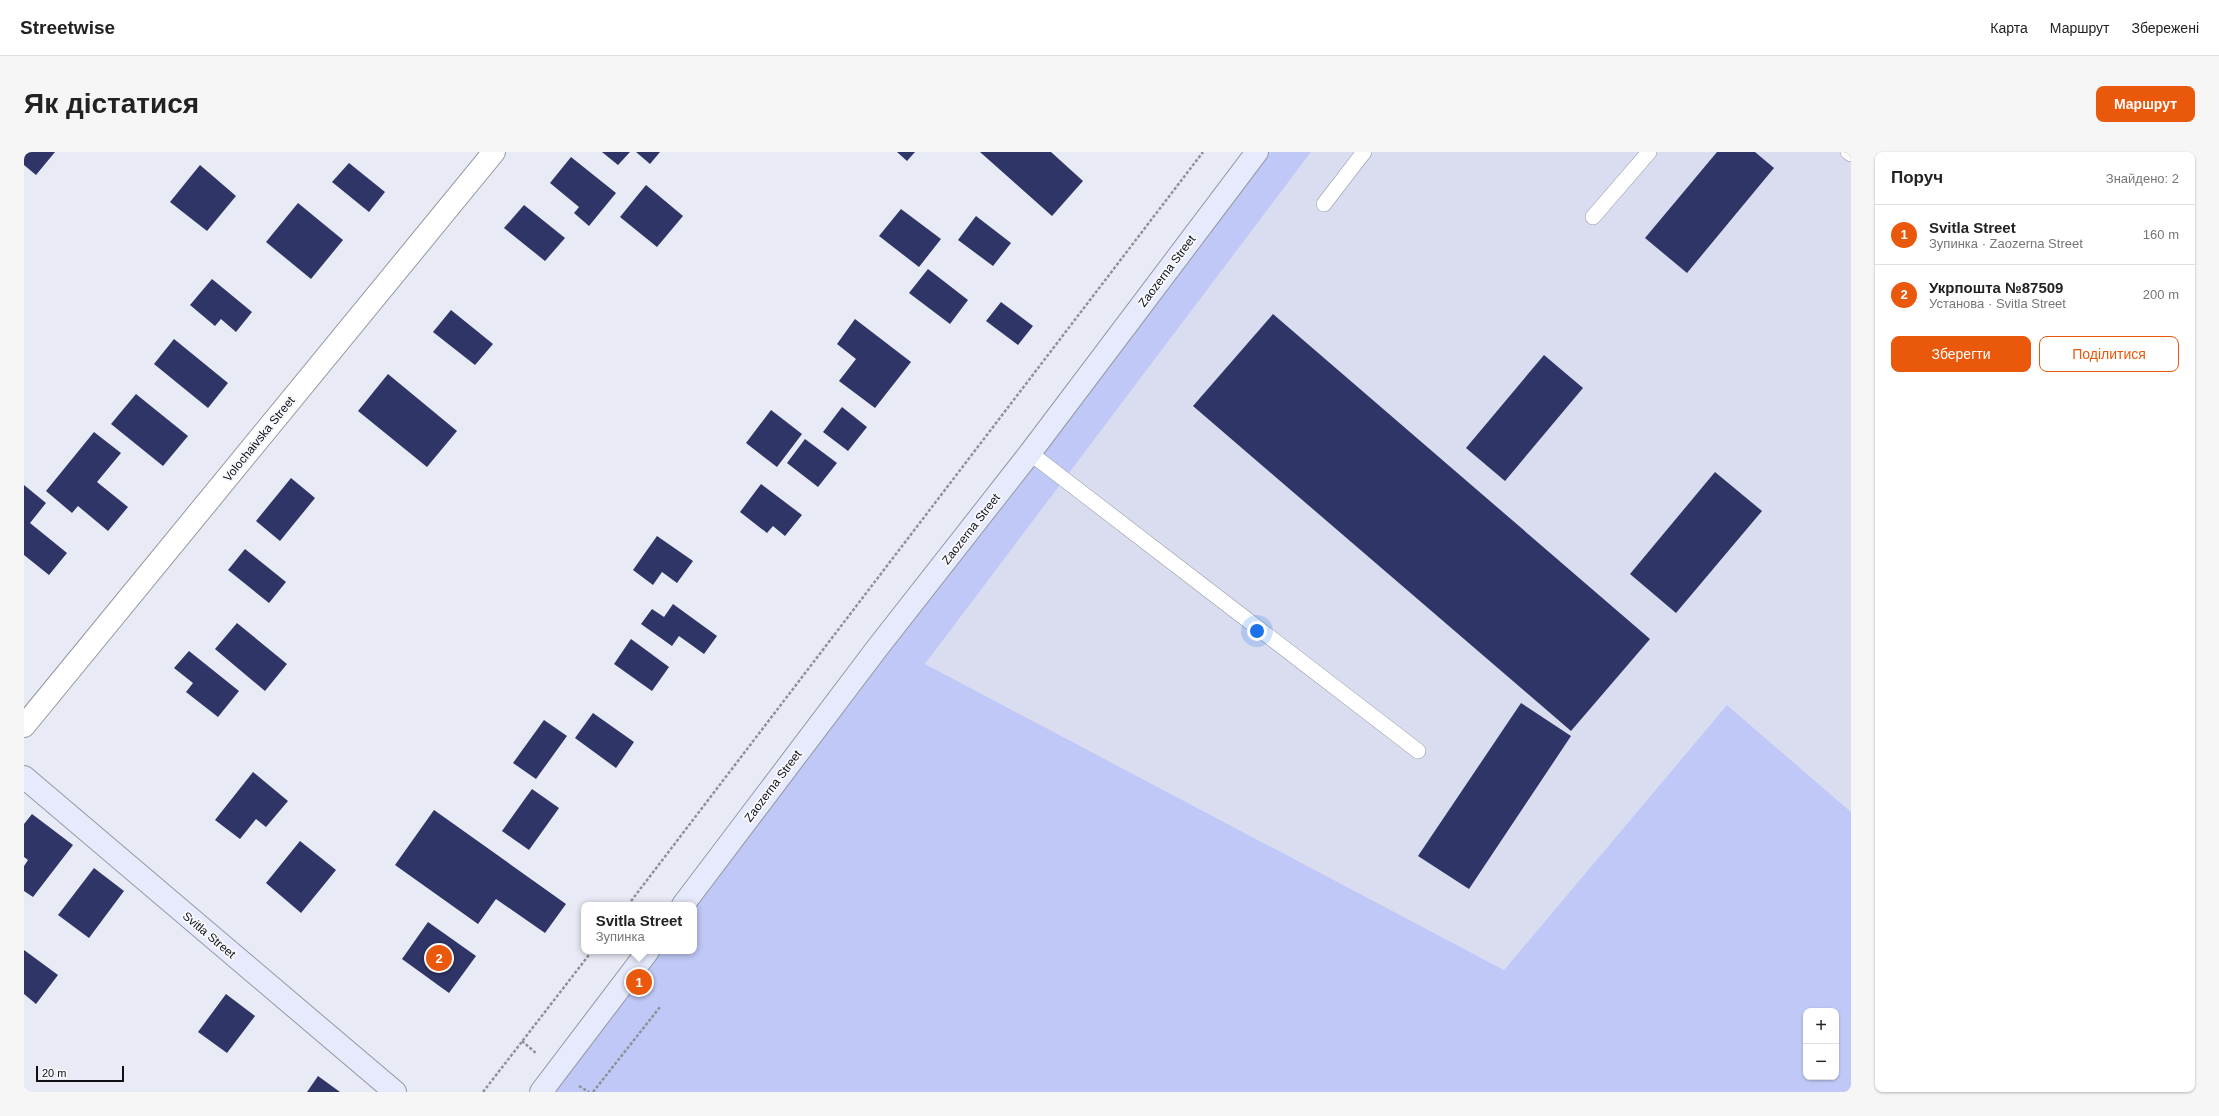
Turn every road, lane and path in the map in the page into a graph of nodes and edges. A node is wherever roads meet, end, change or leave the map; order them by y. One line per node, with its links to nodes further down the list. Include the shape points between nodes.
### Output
1 (494, 152): 11 (street, Volochaivska Street)
2 (1203, 152): 14 (path)
3 (1258, 152): 10 (street, Zaozerna Street)
4 (1364, 152): 8 (lane)
5 (1649, 152): 9 (lane)
6 (1848, 152): 7 (lane)
7 (1851, 154)
8 (1324, 204)
9 (1593, 216)
10 (1030, 453): 12 (lane); 15 (street, Zaozerna Street, via 878,646)
11 (24, 726)
12 (1418, 751)
13 (24, 777): 19 (street, Svitla Street)
14 (630, 902)
15 (685, 902)
16 (590, 954): 20 (path)
17 (646, 954): 21 (street)
18 (660, 1007): 22 (path)
19 (395, 1092)
20 (483, 1092)
21 (541, 1092)
22 (593, 1092)

